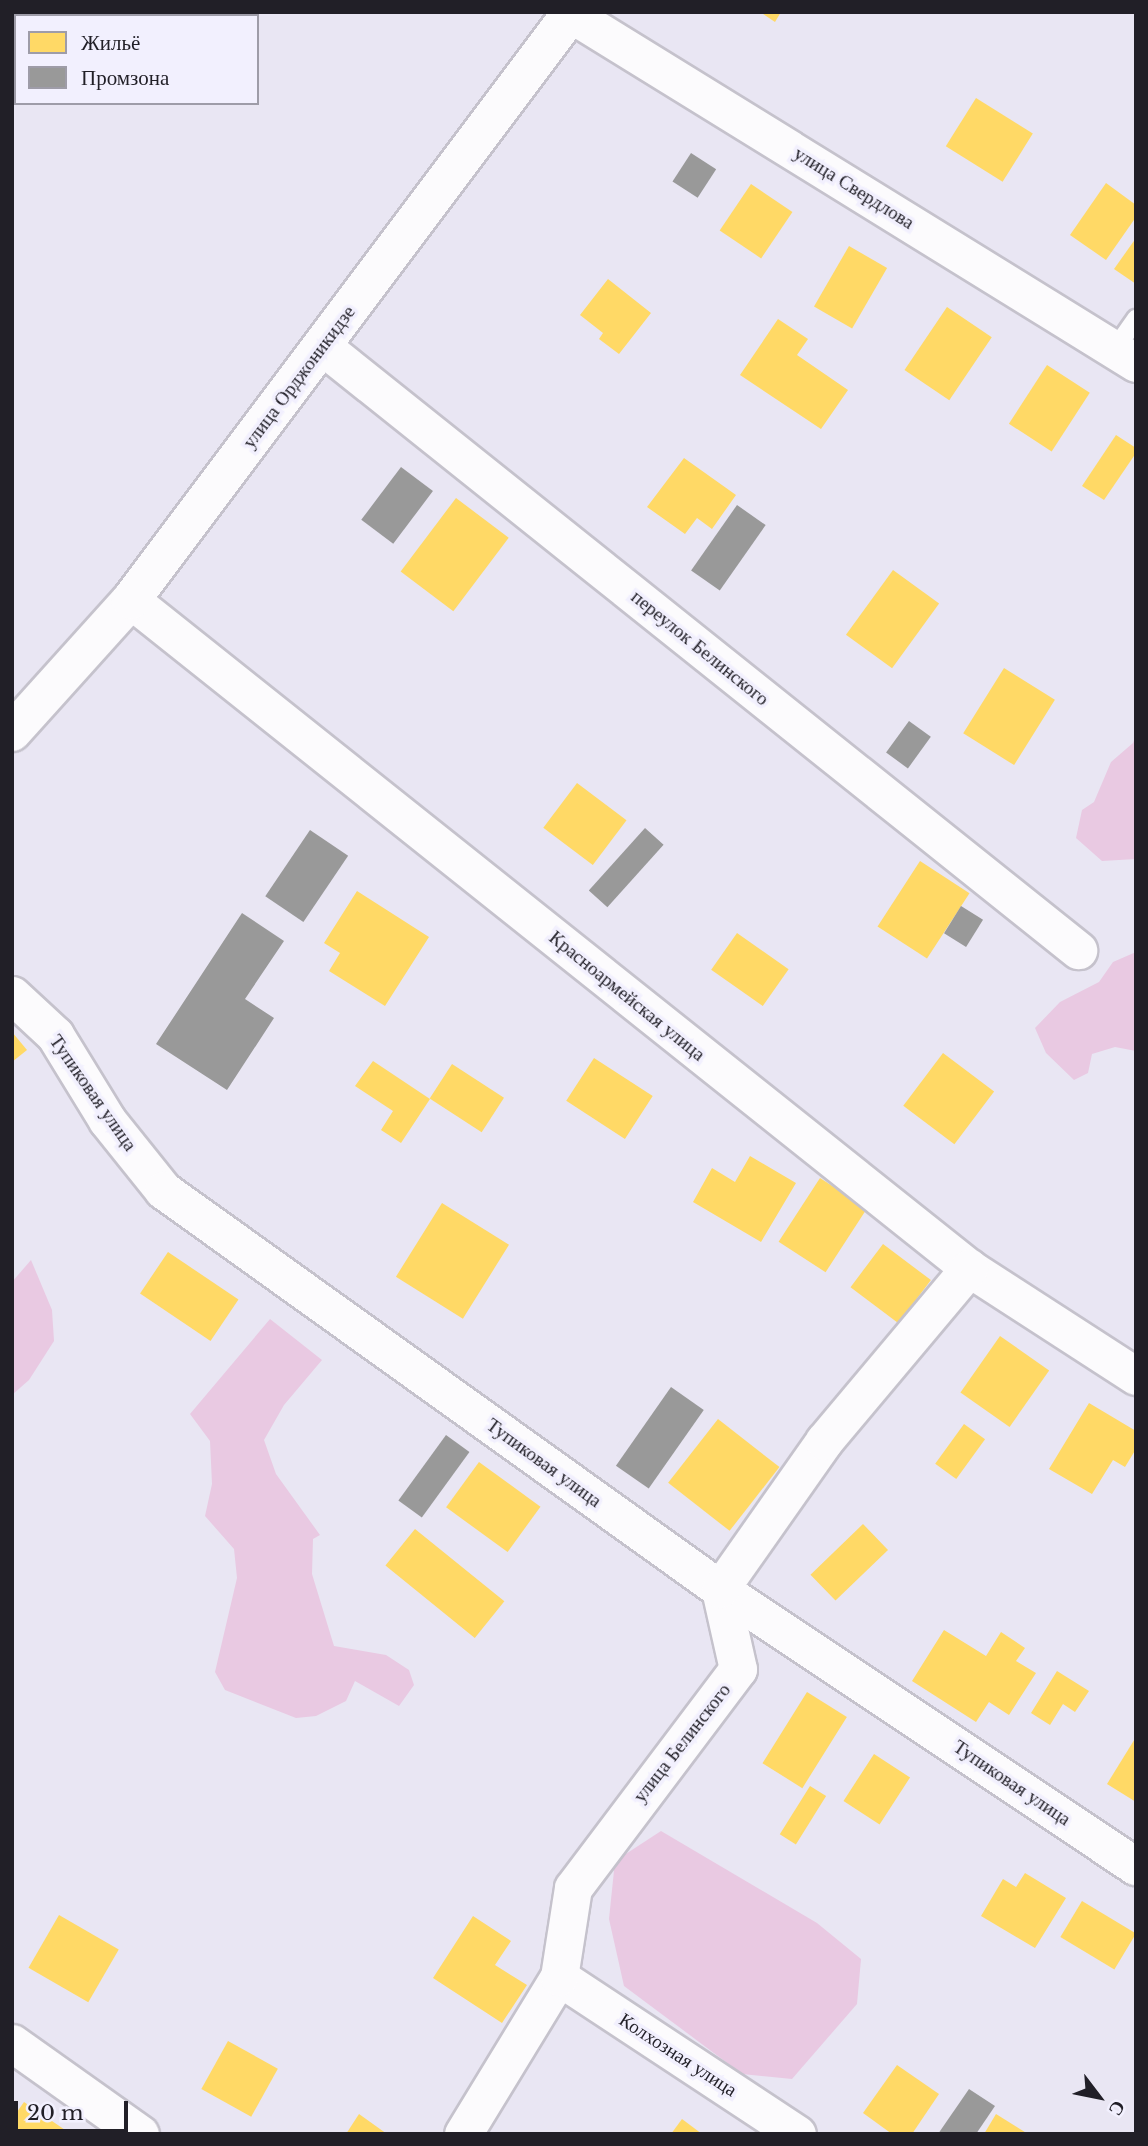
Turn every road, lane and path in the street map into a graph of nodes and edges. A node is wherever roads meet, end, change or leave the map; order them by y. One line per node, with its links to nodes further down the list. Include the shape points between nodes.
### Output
1 (571, 13): 3 (main road, улица Орджоникидзе); 4 (street, улица Свердлова)
2 (1136, 319): 4 (lane)
3 (322, 346): 5 (main road, улица Орджоникидзе); 7 (street, переулок Белинского)
4 (1126, 356)
5 (131, 600): 6 (main road, улица Орджоникидзе); 9 (street, Красноармейская улица)
6 (12, 732)
7 (1078, 950)
8 (12, 995): 11 (street, Тупиковая улица, via 55,1035 107,1121 163,1190)
9 (969, 1268): 10 (street, Красноармейская улица); 11 (street, via 824,1441)
10 (1136, 1376)
11 (720, 1589): 12 (street, Тупиковая улица); 13 (street, улица Белинского, via 738,1669 573,1888)
12 (1136, 1866)
13 (559, 1977): 16 (street, улица Белинского); 17 (street, Колхозная улица)
14 (12, 2043): 15 (street)
15 (140, 2134)
16 (463, 2134)
17 (797, 2134)

